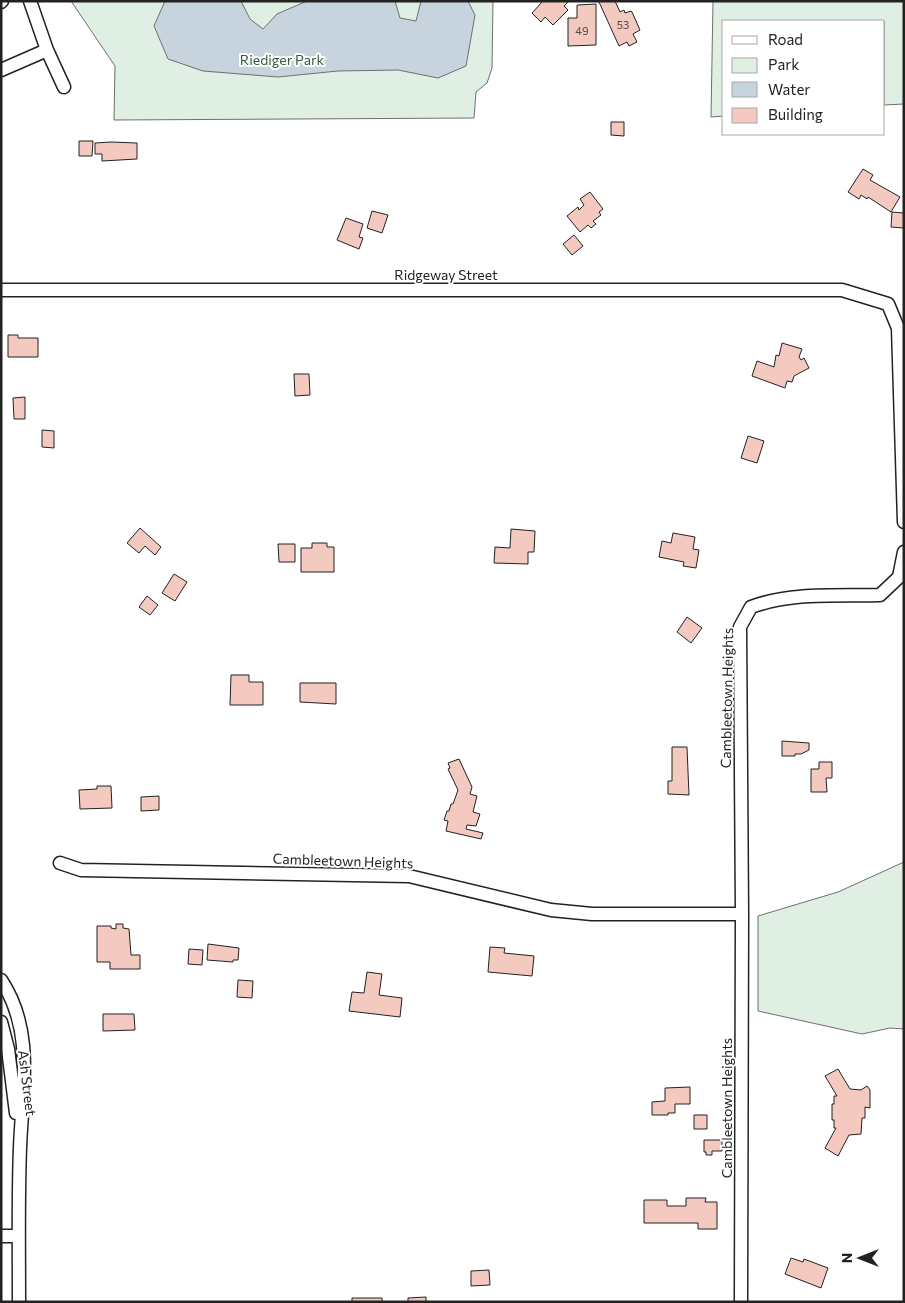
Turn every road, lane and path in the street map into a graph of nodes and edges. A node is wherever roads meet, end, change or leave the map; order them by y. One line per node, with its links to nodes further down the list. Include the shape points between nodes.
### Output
1 (30, 1): 2 (street)
2 (47, 50): 3 (street); 4 (street)
3 (1, 70)
4 (64, 87)
5 (1, 290): 6 (street, Ridgeway Street, via 842,290 888,304 898,328)
6 (904, 522)
7 (904, 552): 9 (street, Cambleetown Heights, via 899,577 880,595 800,597 763,602 751,607 740,627)
8 (60, 863): 9 (street, Cambleetown Heights, via 81,870 410,876 551,910 592,914)
9 (742, 914): 16 (street, Cambleetown Heights)
10 (1, 980): 12 (street, Ash Street, via 21,1027 24,1060)
11 (1, 1022): 12 (street, Ash Street, via 8,1048)
12 (20, 1148): 14 (street, Ash Street)
13 (1, 1236): 14 (street)
14 (18, 1236): 15 (street, Ash Street)
15 (19, 1302)
16 (741, 1302)

